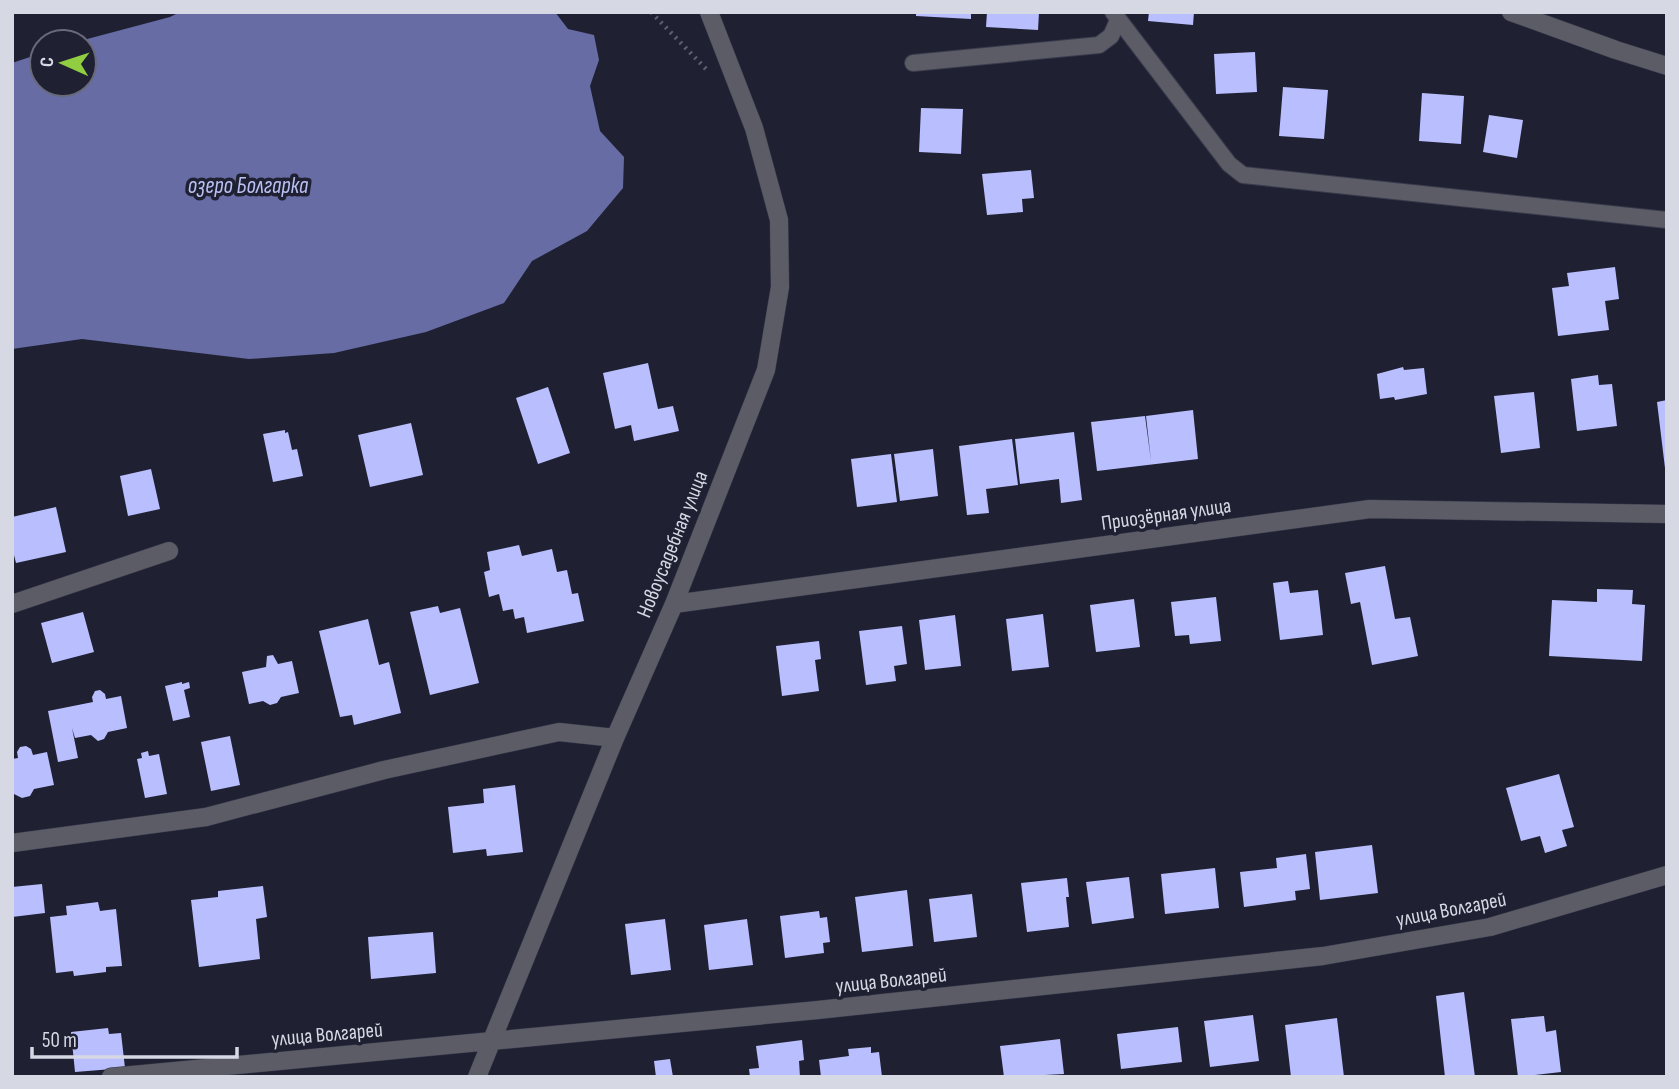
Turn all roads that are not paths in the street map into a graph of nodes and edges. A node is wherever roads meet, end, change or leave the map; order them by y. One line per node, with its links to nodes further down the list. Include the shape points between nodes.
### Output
1 (709, 12): 10 (street, Новоусадебная улица, via 754,128 779,220 780,287 766,370)
2 (1511, 12): 5 (street)
3 (1116, 16): 4 (lane, via 1111,36 1099,45); 6 (lane, via 1229,164 1243,175)
4 (913, 63)
5 (1667, 66)
6 (1667, 220)
7 (1667, 514): 10 (street, Приозёрная улица, via 1370,509)
8 (169, 551): 9 (street)
9 (12, 604)
10 (674, 604): 11 (street, Новоусадебная улица)
11 (615, 738): 12 (street, via 559,732 384,770 206,817); 14 (street, Новоусадебная улица)
12 (12, 843)
13 (1667, 876): 14 (street, улица Волгарей, via 1490,927 1323,956)
14 (491, 1042): 15 (street, улица Волгарей); 16 (street, Новоусадебная улица)
15 (111, 1077)
16 (477, 1077)

